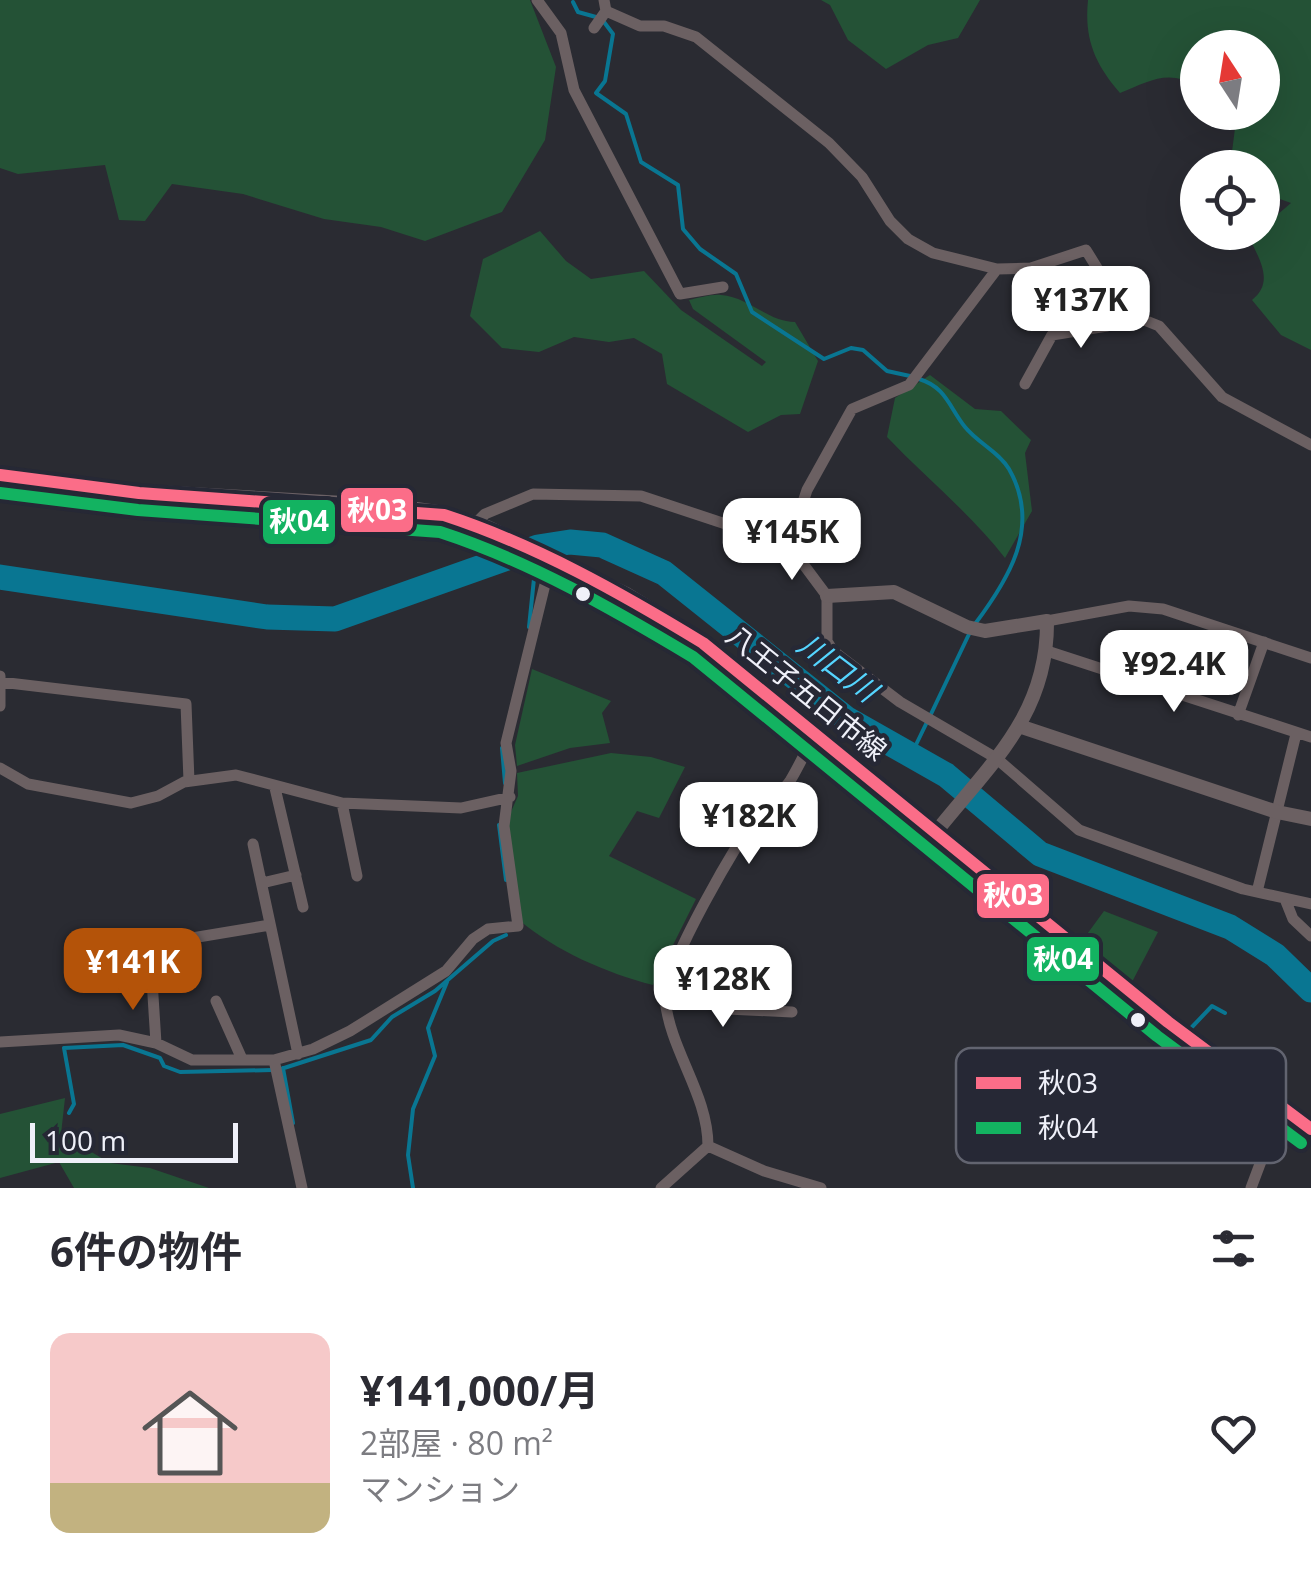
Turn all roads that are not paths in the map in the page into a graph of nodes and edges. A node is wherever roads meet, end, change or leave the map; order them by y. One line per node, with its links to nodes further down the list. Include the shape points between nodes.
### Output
1 (537, 0): 5 (street, via 561,33 574,90 680,294)
2 (605, 8): 3 (street); 4 (street, via 640,26 696,37 829,143 908,239 932,253)
3 (594, 28)
4 (997, 270): 6 (street, via 1031,268 1086,250); 11 (street, via 913,381 852,409 807,490)
5 (724, 288)
6 (1124, 312): 7 (street, via 1108,326 1052,335); 8 (street, via 1159,326 1222,397)
7 (1025, 384)
8 (1311, 445)
9 (0, 476): 10 (main road, 八王子五日市線, via 139,493 396,508)
10 (481, 527): 11 (street, via 485,514 533,494 625,495); 12 (main road, 八王子五日市線)
11 (789, 545): 13 (street)
12 (551, 560): 23 (main road, 八王子五日市線, via 683,629); 30 (street, via 506,743)
13 (827, 596): 14 (street, via 908,595 972,628); 26 (street, via 833,652)
14 (1047, 621): 15 (street, via 1140,606 1195,616); 16 (street)
15 (1264, 642): 17 (street); 21 (street)
16 (1047, 651): 21 (street); 22 (street)
17 (1311, 658)
18 (0, 674): 19 (street)
19 (0, 682): 20 (street); 28 (street, via 186,704)
20 (0, 706)
21 (1238, 715): 24 (street)
22 (1022, 727): 26 (street); 32 (street)
23 (815, 734): 34 (main road, 八王子五日市線); 47 (street, via 788,785 763,806 736,848)
24 (1296, 734): 25 (street); 32 (street)
25 (1311, 737)
26 (992, 763): 34 (street); 39 (street, via 1079,830)
27 (0, 768): 28 (street, via 28,784 131,802)
28 (189, 781): 29 (street, via 236,774)
29 (276, 788): 31 (street); 36 (street)
30 (510, 797): 31 (street, via 461,808); 53 (street, via 504,826 518,926 488,929 446,971)
31 (342, 804): 37 (street)
32 (1277, 812): 33 (street); 39 (street)
33 (1311, 819)
34 (935, 834): 52 (main road, 八王子五日市線)
35 (253, 844): 38 (street)
36 (296, 875): 38 (street); 42 (street)
37 (358, 876)
38 (262, 883): 43 (street)
39 (1257, 892): 40 (street)
40 (1284, 899): 41 (street); 44 (street)
41 (1311, 904)
42 (303, 908)
43 (270, 924): 45 (street); 53 (street)
44 (1311, 936)
45 (174, 941)
46 (152, 980): 51 (street)
47 (669, 982): 49 (street, via 712,986 727,1009); 60 (street, via 664,996 708,1120)
48 (216, 1001): 54 (street)
49 (792, 1012)
50 (0, 1042): 51 (street, via 119,1035)
51 (156, 1043): 54 (street, via 192,1060)
52 (1203, 1048)
53 (298, 1054): 55 (street)
54 (242, 1059): 55 (street)
55 (274, 1060): 62 (street)
56 (1286, 1111): 57 (main road, 八王子五日市線)
57 (1289, 1113): 58 (street); 59 (main road, 八王子五日市線)
58 (1286, 1118)
59 (1311, 1130)
60 (708, 1146): 63 (street); 64 (street)
61 (1260, 1163): 65 (street)
62 (298, 1187)
63 (661, 1188)
64 (821, 1188)
65 (1250, 1188)

